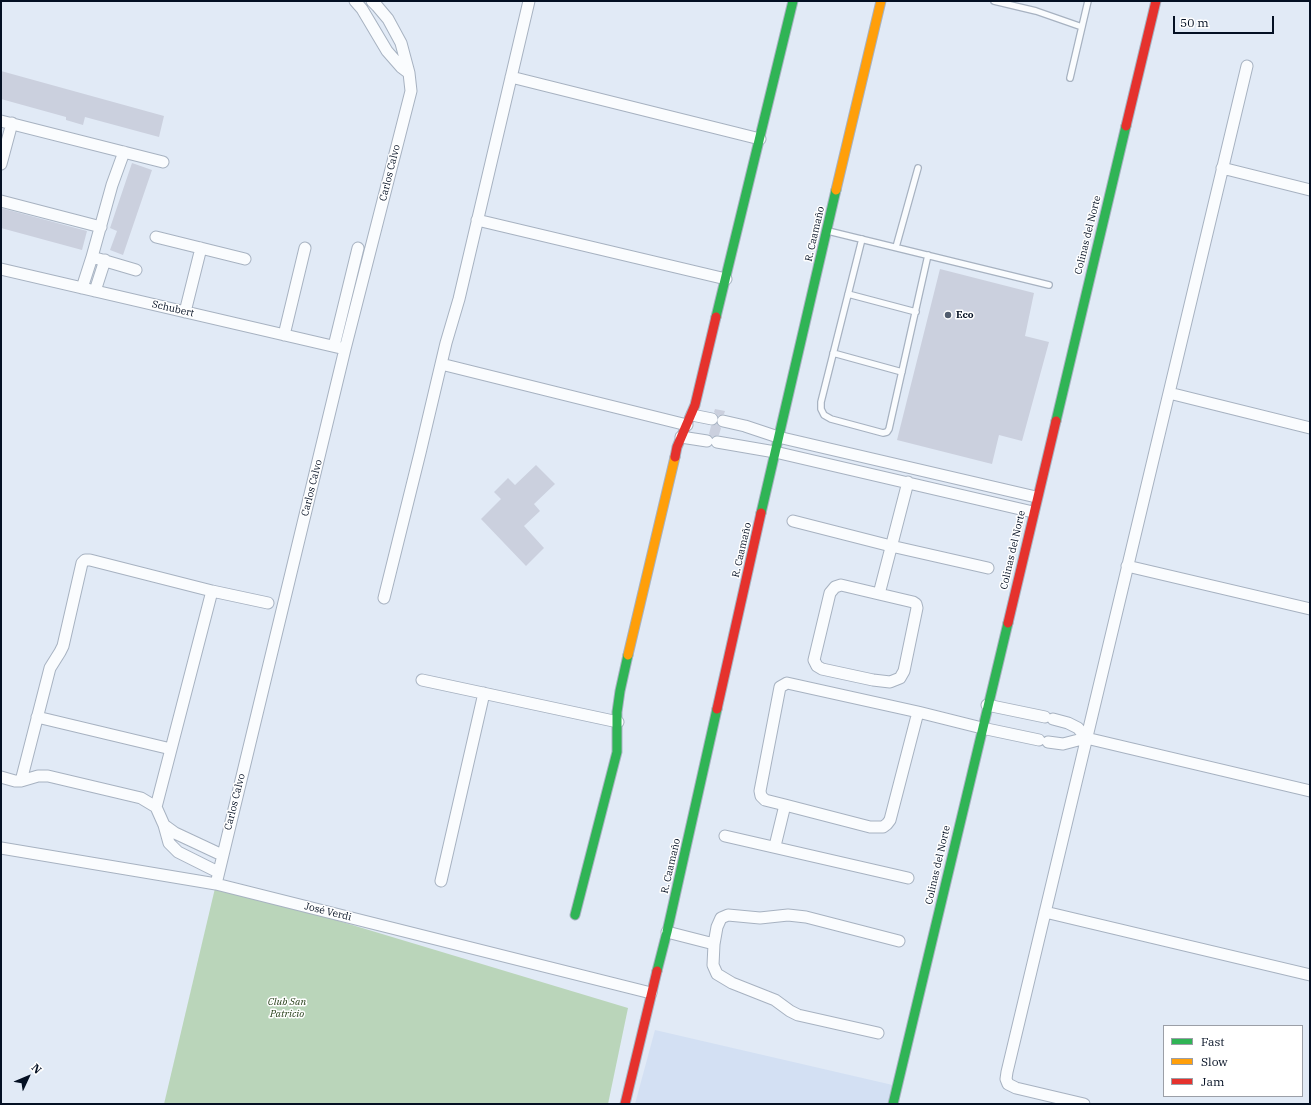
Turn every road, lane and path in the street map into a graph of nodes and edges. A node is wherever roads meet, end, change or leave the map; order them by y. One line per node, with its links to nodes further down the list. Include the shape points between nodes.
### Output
1 (529, 1): 11 (street)
2 (793, 1): 14 (street)
3 (881, 1): 24 (street, R. Caamaño)
4 (994, 1): 8 (lane, via 1036,11)
5 (1088, 1): 8 (lane)
6 (1156, 1): 58 (street, Colinas del Norte)
7 (365, 3): 10 (street, via 387,51); 10 (street, via 377,6 388,19 401,43)
8 (1082, 27): 12 (lane)
9 (1247, 66): 19 (street)
10 (409, 73): 46 (street, Carlos Calvo, via 411,91)
11 (511, 77): 14 (street); 22 (street)
12 (1070, 78)
13 (6, 122): 15 (street); 17 (street)
14 (760, 139): 37 (street)
15 (124, 152): 16 (street); 23 (street)
16 (163, 162)
17 (1, 164)
18 (918, 168): 27 (lane)
19 (1222, 168): 20 (street); 50 (street)
20 (1310, 190)
21 (1, 201): 23 (street)
22 (477, 220): 37 (street); 48 (street)
23 (101, 227): 32 (street)
24 (827, 231): 26 (lane); 55 (street, R. Caamaño)
25 (156, 237): 28 (street)
26 (862, 239): 27 (lane); 41 (lane)
27 (896, 247): 31 (lane)
28 (201, 248): 33 (street); 42 (street)
29 (306, 248): 44 (street)
30 (358, 248): 45 (street)
31 (928, 255): 38 (lane); 43 (lane)
32 (92, 257): 34 (street); 39 (street)
33 (245, 258)
34 (104, 260): 36 (street); 40 (street)
35 (1, 269): 39 (street, Schubert)
36 (136, 270)
37 (726, 279): 51 (street)
38 (1049, 284)
39 (82, 288): 40 (street, Schubert)
40 (95, 291): 42 (street, Schubert)
41 (848, 294): 43 (lane); 47 (lane)
42 (186, 312): 44 (street, Schubert)
43 (916, 312): 49 (lane)
44 (284, 335): 45 (street, Schubert)
45 (334, 346): 46 (street, Schubert)
46 (345, 349): 87 (street, Carlos Calvo)
47 (833, 353): 49 (lane); 49 (lane, via 821,402 824,415 830,419 887,432)
48 (441, 364): 52 (street); 66 (street)
49 (902, 372)
50 (1169, 393): 53 (street); 62 (street)
51 (692, 415): 52 (street); 55 (street, via 745,426)
52 (688, 425): 54 (street)
53 (1310, 428)
54 (681, 437): 56 (street); 74 (street, via 620,691)
55 (778, 437): 56 (street, R. Caamaño); 58 (street)
56 (775, 452): 57 (street); 94 (street, R. Caamaño)
57 (908, 482): 59 (street); 61 (street)
58 (1036, 497): 59 (street, Colinas del Norte)
59 (1033, 512): 71 (street, Colinas del Norte)
60 (793, 521): 61 (street)
61 (891, 546): 63 (street); 65 (street)
62 (1127, 566): 68 (street); 76 (street)
63 (988, 568)
64 (212, 591): 67 (street); 73 (street, via 85,560 82,563 62,646 50,668); 77 (street)
65 (879, 594): 65 (street, via 841,585 835,587 830,593 814,660 817,666 822,670 873,680 890,682 900,678 904,671 916,604)
66 (384, 598)
67 (268, 603)
68 (1310, 609)
69 (422, 680): 70 (street)
70 (484, 693): 74 (street); 90 (street)
71 (987, 705): 75 (street, Colinas del Norte); 76 (street, via 1068,723 1078,728)
72 (918, 712): 75 (street); 81 (street, via 887,824 882,827 870,827); 81 (street, via 787,683 780,687 760,791 765,800)
73 (37, 717): 77 (street); 79 (street)
74 (618, 722): 93 (street, via 617,752)
75 (982, 728): 76 (street, via 1064,744); 101 (street, Colinas del Norte)
76 (1086, 738): 80 (street); 92 (street)
77 (171, 749): 82 (street)
78 (1, 777): 79 (street)
79 (22, 781): 82 (street, via 48,776 141,798)
80 (1310, 791)
81 (785, 805): 85 (street)
82 (156, 807): 83 (street)
83 (164, 825): 87 (street); 88 (street, via 169,843 178,852)
84 (725, 836): 85 (street)
85 (775, 846): 89 (street)
86 (1, 848): 91 (street, José Verdi)
87 (222, 855): 88 (street, Carlos Calvo)
88 (218, 872): 91 (street, Carlos Calvo)
89 (908, 878)
90 (441, 881)
91 (216, 884): 98 (street, José Verdi)
92 (1045, 912): 97 (street); 102 (street, via 1006,1079 1008,1084 1016,1088)
93 (575, 915)
94 (667, 932): 96 (street); 98 (street, R. Caamaño)
95 (899, 941): 96 (street, via 806,917 788,915 760,918 728,915 721,918)
96 (714, 944): 99 (street, via 712,965 717,974 732,983 775,1000 798,1015)
97 (1310, 975)
98 (651, 993): 100 (street, R. Caamaño)
99 (878, 1033)
100 (625, 1104)
101 (892, 1104)
102 (1084, 1104)

